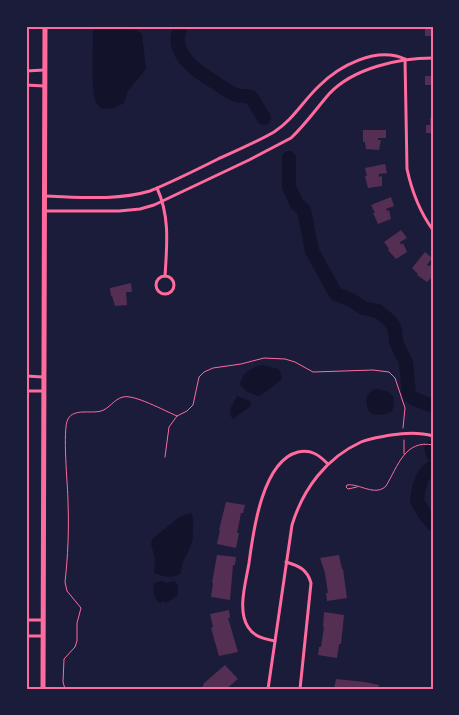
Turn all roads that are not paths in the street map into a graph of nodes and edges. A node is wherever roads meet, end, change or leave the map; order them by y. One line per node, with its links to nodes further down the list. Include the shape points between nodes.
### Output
1 (45, 26): 4 (main road)
2 (433, 58): 3 (street)
3 (405, 59): 8 (street, via 393,54 380,55 342,69 319,86 275,131); 10 (street, via 366,70 348,79 329,95 291,138); 12 (street, via 407,169 416,200)
4 (44, 70): 5 (street); 7 (main road)
5 (26, 71)
6 (26, 85): 7 (street)
7 (44, 86): 9 (main road)
8 (157, 188): 9 (street, via 121,197); 10 (street)
9 (44, 196): 11 (main road)
10 (163, 202): 11 (street, via 128,211); 13 (street, via 168,239)
11 (44, 210): 15 (main road)
12 (433, 230)
13 (165, 276): 13 (street, via 157,280 156,286 165,294 174,285 172,279)
14 (26, 376): 15 (street)
15 (43, 377): 17 (main road)
16 (26, 391): 17 (street)
17 (44, 391): 22 (main road)
18 (433, 436): 19 (street, via 403,433 362,441)
19 (328, 464): 20 (street, via 296,509); 25 (street, via 317,454 309,452 288,457 276,471 259,509 244,595 244,618 255,635)
20 (286, 562): 25 (street); 28 (street, via 304,569 311,583)
21 (26, 620): 22 (street)
22 (44, 620): 24 (main road)
23 (26, 636): 24 (street)
24 (44, 636): 26 (main road)
25 (275, 641): 27 (street)
26 (43, 689)
27 (268, 689)
28 (300, 689)

